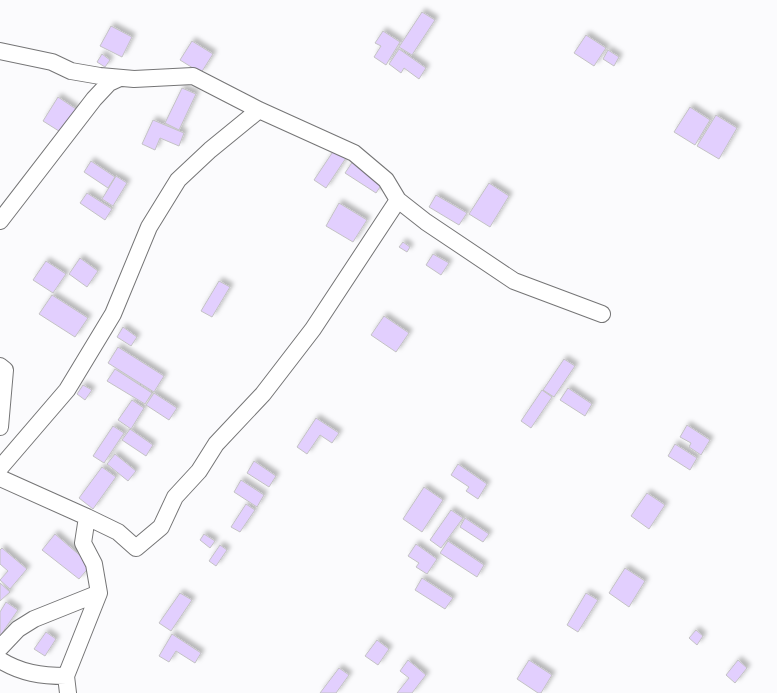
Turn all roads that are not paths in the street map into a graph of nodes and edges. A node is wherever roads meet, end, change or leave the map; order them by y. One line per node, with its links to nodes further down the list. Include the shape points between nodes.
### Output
1 (0, 51): 2 (street, via 52,62 71,71)
2 (120, 78): 3 (street, via 192,76); 5 (street, via 109,83 94,99)
3 (259, 110): 4 (street, via 354,153 386,180); 9 (street, via 178,180 149,227 113,314 67,390)
4 (398, 200): 6 (street, via 457,244 514,281); 11 (street, via 313,329 263,394 216,444 199,470 175,497 161,527 136,548 118,532)
5 (0, 221)
6 (602, 314)
7 (0, 366): 8 (street, via 5,370)
8 (0, 427)
9 (0, 468)
10 (0, 478): 11 (street)
11 (87, 517): 12 (street, via 83,543 94,564)
12 (99, 593): 13 (street, via 34,619 18,629); 15 (street)
13 (0, 648)
14 (0, 660): 15 (street, via 12,668 39,676)
15 (66, 676): 16 (street)
16 (68, 693)

